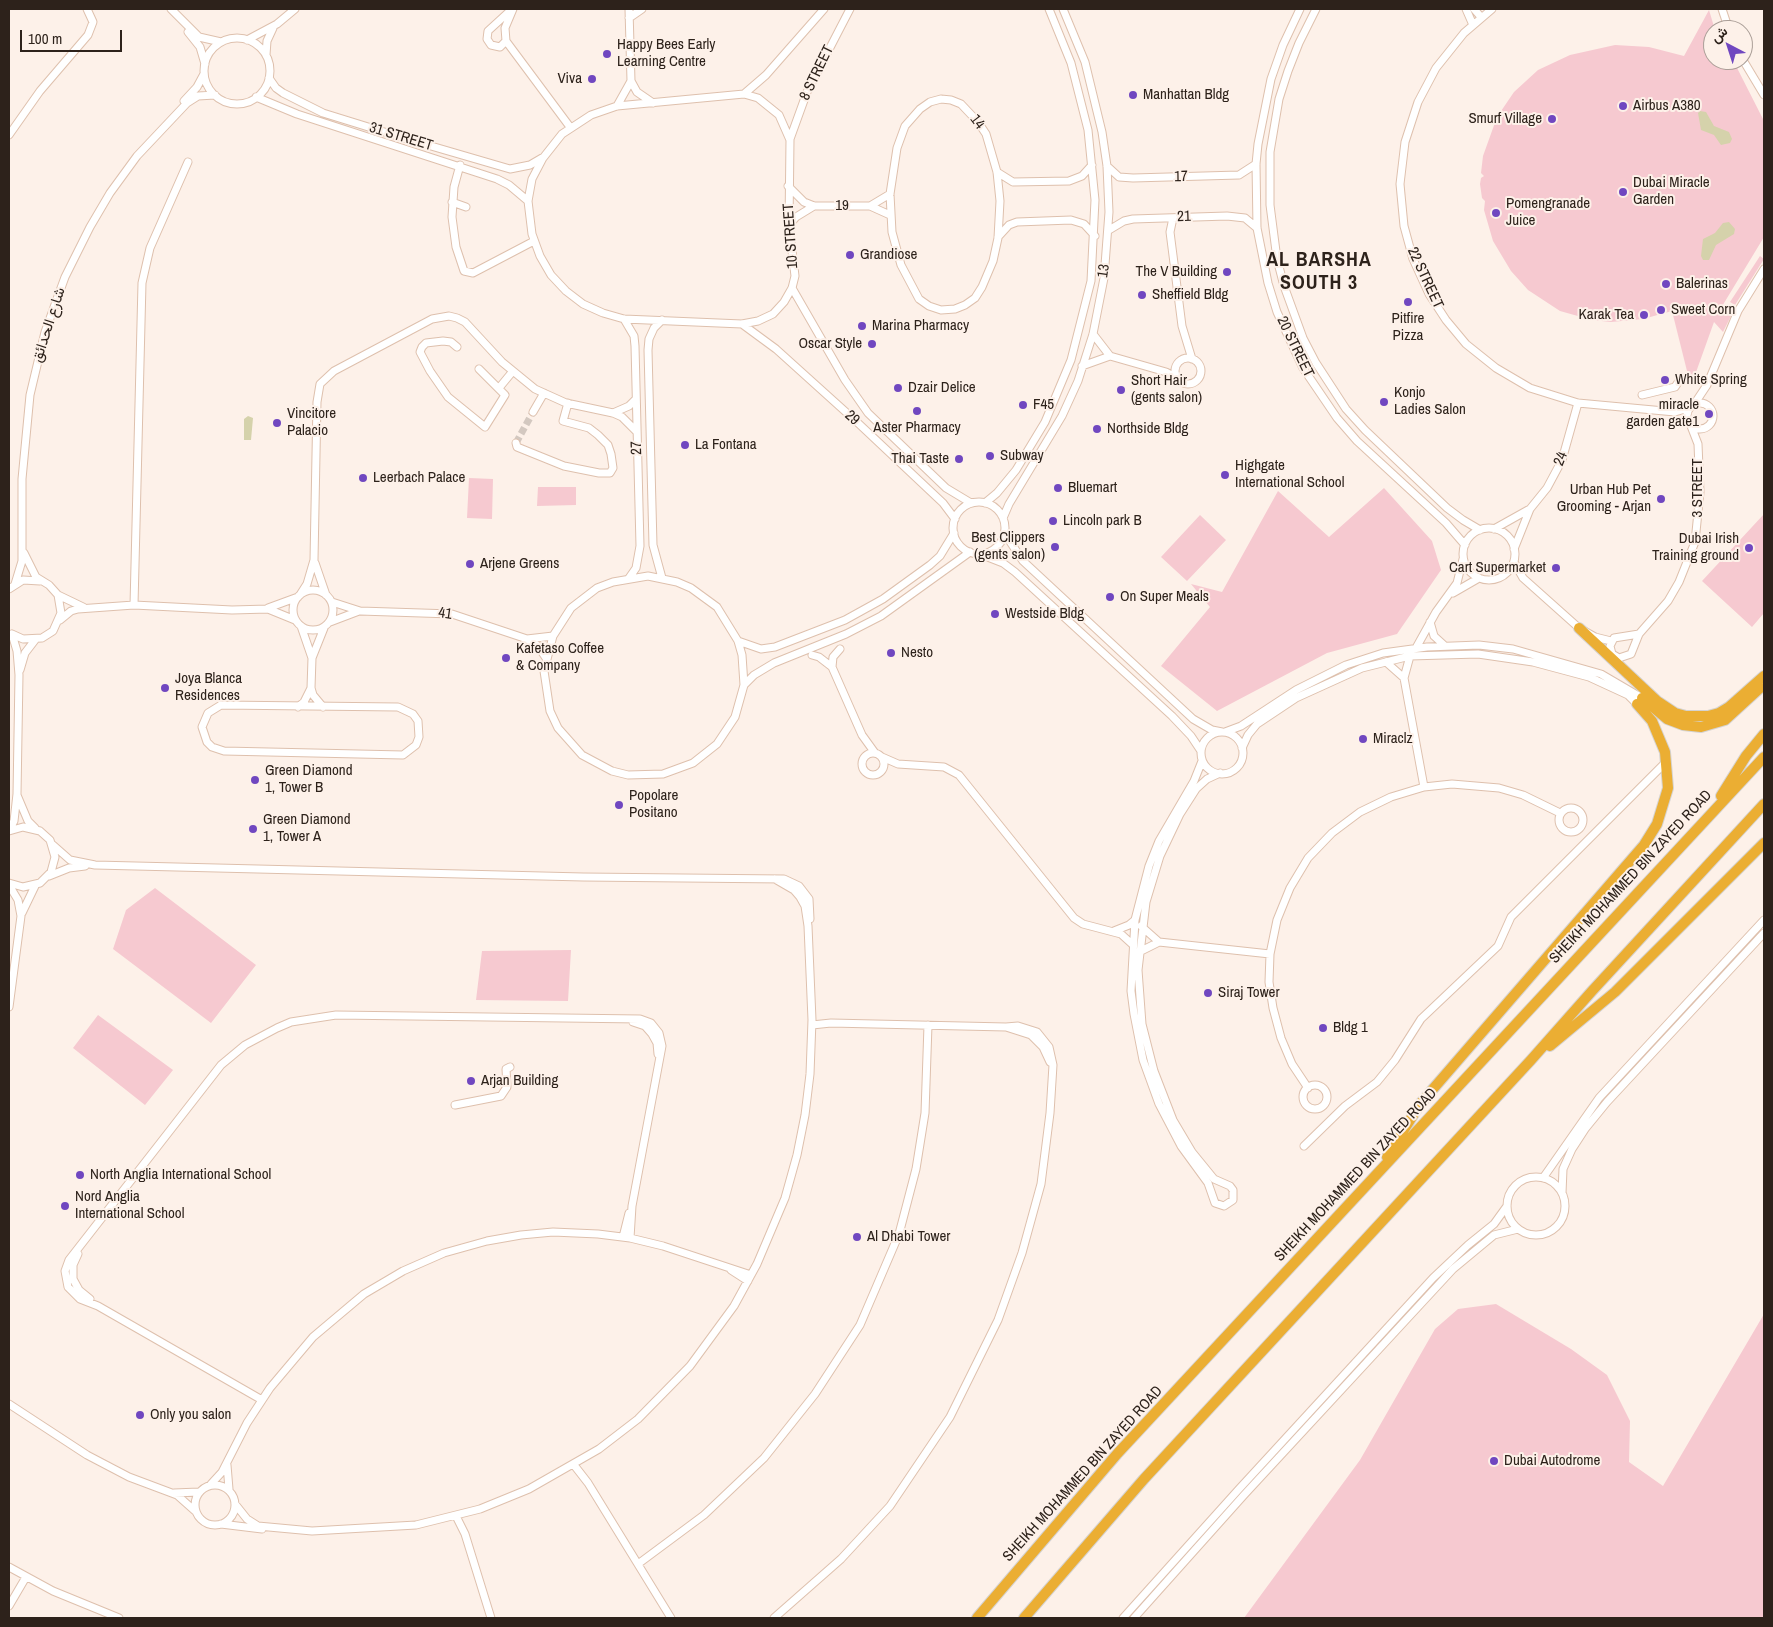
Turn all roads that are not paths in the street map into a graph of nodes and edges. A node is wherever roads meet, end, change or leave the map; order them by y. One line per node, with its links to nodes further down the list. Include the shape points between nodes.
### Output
1 (87, 9): 37 (street, via 93,22 88,35 50,78)
2 (295, 9): 18 (street)
3 (512, 9): 21 (street, via 505,28); 21 (street, via 490,28 487,35 488,43 496,47)
4 (629, 9): 17 (street)
5 (642, 9): 17 (street)
6 (824, 9): 29 (street, 8 STREET, via 766,75)
7 (850, 9): 38 (street, 8 STREET, via 807,92)
8 (1049, 9): 43 (street, 13, via 1080,94)
9 (1063, 9): 44 (street, 13, via 1086,62)
10 (1300, 9): 41 (street, 20 STREET, via 1271,79)
11 (1316, 9): 100 (street, 20 STREET, via 1288,71 1279,99 1270,152 1270,205 1284,286 1303,338 1346,408 1364,430 1447,508)
12 (1466, 9): 19 (street)
13 (1474, 9): 16 (street)
14 (1492, 9): 16 (street, 22 STREET)
15 (172, 10): 22 (street, via 199,37); 24 (street, via 200,47)
16 (1481, 17): 19 (street, 22 STREET)
17 (629, 18): 28 (street)
18 (277, 24): 20 (street); 23 (street, via 268,36)
19 (1473, 25): 81 (street, 22 STREET, via 1436,68 1408,128 1400,184 1406,237 1429,294 1466,344 1518,382)
20 (247, 40): 22 (street, via 233,38); 23 (street)
21 (506, 40): 35 (street)
22 (221, 42): 24 (street, via 211,51)
23 (266, 55): 27 (street)
24 (205, 64): 26 (street)
25 (1749, 70): 31 (street)
26 (204, 74): 30 (street); 36 (street, via 197,87 164,121)
27 (269, 78): 32 (street); 39 (street, 31 STREET, via 283,93 323,113 417,142 510,168 530,165)
28 (631, 81): 33 (street, via 641,95); 34 (street)
29 (744, 94): 33 (street, 10 STREET); 38 (street, 10 STREET, via 758,98 779,114)
30 (215, 95): 32 (street, via 232,103); 36 (street, via 193,99)
31 (1764, 95)
32 (256, 97): 42 (street, 31 STREET, via 297,114)
33 (655, 104): 34 (street, 10 STREET)
34 (618, 106): 35 (street, 10 STREET, via 591,115)
35 (570, 127): 39 (street, 10 STREET)
36 (160, 130): 104 (street, شارع الحدائق, via 119,178 90,226 65,276 50,317 36,363 27,415 22,479)
37 (9, 134)
38 (790, 140): 46 (street, 10 STREET)
39 (543, 158): 48 (street, 10 STREET, via 532,179)
40 (188, 162): 121 (street, via 155,234 142,283)
41 (1256, 164): 44 (street, 17, via 1239,175 1141,178 1119,177); 56 (street, 20 STREET)
42 (460, 165): 48 (street, 31 STREET, via 509,184); 49 (street)
43 (1092, 165): 45 (street, via 1082,176 1069,181 1012,182); 58 (street, 13)
44 (1107, 166): 57 (street, 13)
45 (997, 172): 47 (street, 14, via 991,147 978,122 961,104 941,99 920,109 905,126 897,148); 59 (street, 14, via 1000,201)
46 (788, 186): 50 (street, 19, via 795,195); 55 (street, 10 STREET)
47 (890, 194): 51 (street, 19); 53 (street, 14)
48 (528, 201): 60 (street, 10 STREET)
49 (452, 202): 52 (street); 60 (street, via 454,237 458,257 466,272 473,273)
50 (814, 206): 51 (street, 19); 55 (street, 19)
51 (870, 206): 53 (street, 19)
52 (466, 207)
53 (890, 215): 59 (street, 14, via 896,249 906,277 919,299 941,310 965,306 975,298 988,274)
54 (1173, 218): 56 (street, 21, via 1237,216 1252,222); 57 (street, 21, via 1133,219); 69 (street, via 1170,232 1181,316)
55 (789, 225): 62 (street, 10 STREET, via 794,264)
56 (1257, 228): 103 (street, 20 STREET, via 1265,273 1278,312 1303,368 1319,394 1357,442 1446,523)
57 (1109, 230): 66 (street, 13, via 1104,278)
58 (1095, 236): 59 (street, via 1084,224 1071,220 1017,222 1009,225); 94 (street, 13, via 1087,305 1062,384 1045,422 1016,470)
59 (998, 238)
60 (534, 241): 63 (street, 10 STREET, via 551,275 566,291 583,304)
61 (1764, 269): 77 (street, via 1734,320)
62 (792, 288): 65 (street, 10 STREET, via 773,314); 95 (street, 29, via 845,380 868,413 946,488)
63 (624, 319): 64 (street, 10 STREET); 80 (street, 27, via 630,327 635,346)
64 (662, 320): 65 (street, 10 STREET); 112 (street, 27, via 654,328 648,350 653,545)
65 (742, 324): 98 (street, 29, via 858,423 943,503)
66 (1092, 334): 68 (street); 71 (street, 13)
67 (457, 347): 78 (street, via 451,342 426,343 420,352 438,384 460,408 486,426 505,398)
68 (1110, 356): 71 (street); 74 (street)
69 (1192, 359): 70 (street, via 1184,359); 75 (street, via 1200,366 1199,378 1186,384)
70 (1178, 364): 74 (street); 75 (street)
71 (1082, 366): 97 (street, 13, via 1062,416 1009,504)
72 (479, 369): 78 (street)
73 (513, 371): 78 (street); 79 (street); 109 (street, via 465,322 449,316 432,319 326,376 317,393)
74 (1160, 371): 75 (street)
75 (1177, 378)
76 (1679, 381): 85 (street, via 1675,387 1642,393)
77 (1707, 385): 83 (street); 84 (street)
78 (499, 388)
79 (544, 393): 82 (street); 86 (street)
80 (635, 400): 88 (street); 91 (street, 27)
81 (1578, 403): 85 (street, 22 STREET); 96 (street, 24, via 1562,460 1547,488)
82 (568, 404): 88 (street); 92 (street, via 563,422 589,428 608,445 613,468 610,473 564,466 517,447)
83 (1709, 405): 84 (street, via 1702,402); 90 (street, via 1714,417)
84 (1692, 406): 87 (street, 22 STREET); 89 (street, via 1687,415)
85 (1644, 409): 87 (street, 22 STREET)
86 (534, 412)
87 (1674, 412): 89 (street, 22 STREET)
88 (613, 413): 91 (street)
89 (1690, 424): 90 (street); 93 (street, 3 STREET)
90 (1703, 428): 93 (street, 3 STREET)
91 (636, 431): 111 (street, 27, via 639,557)
92 (516, 443)
93 (1698, 444): 133 (street, 3 STREET, via 1700,492 1695,542 1680,582 1658,614)
94 (985, 503): 95 (street); 97 (street, via 993,506)
95 (971, 504): 98 (street, via 964,507)
96 (1530, 509): 99 (street, 24); 105 (street, 24)
97 (1004, 518): 102 (street)
98 (955, 519): 101 (street)
99 (1494, 529): 100 (street); 105 (street, via 1510,540)
100 (1480, 530): 103 (street)
101 (954, 533): 106 (street, via 960,545); 137 (street, via 930,565 851,617 775,647 761,648)
102 (1005, 534): 107 (street, via 996,548); 157 (street, via 1023,561 1194,719 1212,730)
103 (1465, 545): 108 (street)
104 (22, 548): 114 (street, via 29,566); 115 (street, شارع الحدائق, via 21,567)
105 (1514, 549): 110 (street)
106 (970, 552): 107 (street); 152 (street, via 881,616 846,634 764,667)
107 (980, 554): 161 (street, via 1016,572 1172,716)
108 (1463, 557): 113 (street, via 1472,574); 118 (street, via 1461,571)
109 (314, 560): 117 (street); 119 (street, via 307,584)
110 (1514, 562): 113 (street, via 1504,575 1496,579); 131 (street, via 1523,578)
111 (629, 578): 112 (street); 134 (street, via 612,582 583,597)
112 (662, 578): 137 (street, via 705,596 725,618)
113 (1480, 578): 118 (street)
114 (41, 581): 115 (street, via 32,579); 116 (street)
115 (12, 586)
116 (58, 595): 122 (street); 125 (street)
117 (326, 595): 119 (street, via 313,590); 120 (street)
118 (1450, 595): 127 (street)
119 (299, 596): 123 (street); 126 (street, via 293,608)
120 (332, 602): 124 (street); 128 (street)
121 (134, 605): 122 (street); 123 (street)
122 (86, 608): 125 (street, via 71,611)
123 (268, 609): 126 (street)
124 (360, 611): 128 (street); 135 (street, 41, via 452,614)
125 (60, 620): 136 (street, via 48,635)
126 (296, 620): 129 (street)
127 (1430, 621): 139 (street, via 1434,636); 140 (street)
128 (330, 622): 130 (street)
129 (301, 626): 130 (street, via 312,630); 144 (street)
130 (324, 628): 144 (street)
131 (1579, 628): 138 (street); 149 (highway, via 1661,705 1686,716 1703,717 1719,713)
132 (10, 633): 136 (street); 148 (street)
133 (1639, 634): 138 (street, via 1617,636); 138 (street, 3 STREET, via 1634,651 1624,658 1612,654)
134 (553, 636): 135 (street, 41); 145 (street)
135 (527, 639): 145 (street, 41, via 538,646)
136 (35, 640): 148 (street, via 25,654)
137 (738, 640): 152 (street)
138 (1611, 641)
139 (1445, 646): 140 (street); 154 (street, via 1479,645 1529,653 1601,674)
140 (1416, 648): 157 (street, via 1383,653 1340,668 1296,690 1241,726)
141 (840, 649): 147 (street, via 833,657)
142 (812, 655): 147 (street)
143 (1410, 656): 146 (street); 150 (street); 154 (street, via 1478,654 1524,660 1589,676)
144 (312, 658): 153 (street)
145 (546, 658): 152 (street, via 546,698 558,728 582,755 612,771 628,775 663,774 686,767 706,755 728,731)
146 (1386, 662): 150 (street); 160 (street, via 1362,668 1296,698 1257,724)
147 (832, 667): 159 (street)
148 (19, 675): 171 (street)
149 (1764, 676)
150 (1404, 678): 170 (street)
151 (1764, 684): 154 (highway, via 1733,715 1700,727 1667,719)
152 (744, 685)
153 (311, 688): 155 (street); 156 (street)
154 (1640, 701): 166 (highway, via 1657,731)
155 (298, 707): 156 (street); 156 (street, via 221,705 208,713 202,727 204,735 212,747 224,751 395,755 410,751 419,737 418,721 406,709)
156 (323, 707)
157 (1224, 732): 160 (street, via 1236,738); 161 (street, via 1208,738)
158 (1764, 734): 174 (highway)
159 (862, 735): 162 (street); 164 (street)
160 (1242, 748): 169 (street, via 1242,759 1237,768)
161 (1201, 752): 165 (street)
162 (878, 755): 164 (street, via 868,754); 167 (street); 168 (street, via 884,767)
163 (1764, 757): 174 (highway, SHEIKH MOHAMMED BIN ZAYED ROAD)
164 (863, 759): 168 (street, via 862,766 867,774)
165 (1202, 760): 169 (street, via 1209,769); 184 (street, via 1194,781 1160,841 1146,875)
166 (1666, 762): 200 (street, via 1511,917 1498,946 1420,1019 1377,1082 1345,1106); 201 (highway, via 1666,800 1651,835 1427,1097)
167 (898, 764): 168 (street); 187 (street, via 944,767 959,775 1074,918 1083,924)
168 (880, 772)
169 (1220, 774): 186 (street, via 1207,779 1196,789 1169,835 1152,879)
170 (1424, 787): 173 (street, via 1452,784 1499,788 1523,795); 192 (street, via 1391,797 1360,812 1332,833 1314,852 1290,888 1277,920)
171 (17, 794): 175 (street, via 28,821); 176 (street, via 14,821)
172 (1764, 804): 196 (highway, via 1592,990)
173 (1560, 814)
174 (1710, 814): 201 (highway, SHEIKH MOHAMMED BIN ZAYED ROAD)
175 (35, 828): 176 (street); 178 (street)
176 (9, 831)
177 (1764, 842): 196 (highway, via 1606,1001)
178 (53, 845): 179 (street, via 70,860); 180 (street, via 55,862)
179 (95, 865): 180 (street, via 69,868); 194 (street, via 775,880 794,890 805,906)
180 (49, 876): 182 (street)
181 (9, 884): 182 (street); 183 (street, via 18,900)
182 (36, 886): 183 (street)
183 (21, 916): 193 (street)
184 (1135, 920): 187 (street); 190 (street)
185 (1764, 920): 202 (street, via 1599,1098)
186 (1141, 926): 189 (street); 191 (street)
187 (1113, 931): 190 (street)
188 (1764, 933): 203 (street, via 1585,1129 1563,1170)
189 (1160, 942): 191 (street); 192 (street)
190 (1132, 944): 191 (street, via 1134,1014 1150,1082 1165,1118 1208,1183 1215,1203 1224,1206 1233,1200 1234,1190 1214,1179 1192,1152 1173,1120 1154,1071 1140,1006)
191 (1139, 952)
192 (1270, 954): 198 (street, via 1270,991 1280,1038)
193 (9, 1007)
194 (812, 1022): 195 (street); 207 (street, via 808,1094 797,1155 776,1220)
195 (928, 1025): 221 (street, via 925,1113 916,1169 899,1234 860,1325 815,1394 764,1458 704,1515); 228 (street, via 1006,1026 1023,1031 1048,1055 1053,1072 1041,1184 998,1320 971,1378 937,1438 890,1506 841,1559)
196 (1532, 1060): 230 (highway, via 1144,1479)
197 (510, 1067): 199 (street, via 506,1070 507,1087 501,1096)
198 (1308, 1088)
199 (455, 1105)
200 (1304, 1146)
201 (1376, 1176): 229 (highway, SHEIKH MOHAMMED BIN ZAYED ROAD, via 1117,1454)
202 (1543, 1178): 203 (street, via 1556,1185); 204 (street, via 1534,1177 1518,1184 1512,1190)
203 (1562, 1193): 205 (street, via 1564,1214 1555,1228 1548,1233 1532,1235)
204 (1507, 1206): 205 (street); 231 (street, via 1494,1224 1433,1278)
205 (1518, 1229): 232 (street, via 1494,1235 1453,1269)
206 (627, 1237): 207 (street, via 725,1265); 208 (street, via 575,1232 520,1235 469,1246 423,1262 364,1294 321,1328 283,1370); 208 (street, via 658,1048 652,1034 640,1024 608,1020 342,1015 284,1025 250,1042 221,1065 69,1260 65,1276 75,1296)
207 (749, 1278): 211 (street, via 721,1327 674,1385 632,1424)
208 (262, 1400): 210 (street)
209 (9, 1404): 215 (street, via 98,1462)
210 (229, 1458): 212 (street); 213 (street)
211 (576, 1464): 218 (street, via 513,1496); 221 (street)
212 (211, 1484): 213 (street); 214 (street)
213 (229, 1490): 216 (street)
214 (199, 1492): 215 (street); 217 (street)
215 (171, 1493): 217 (street)
216 (235, 1504): 219 (street, via 231,1518); 220 (street, via 247,1519)
217 (195, 1511): 219 (street, via 207,1524)
218 (459, 1515): 220 (street, via 374,1529); 226 (street)
219 (220, 1524): 220 (street)
220 (270, 1529)
221 (638, 1564): 227 (street)
222 (9, 1567): 223 (street)
223 (26, 1577): 224 (street); 225 (street)
224 (9, 1606)
225 (119, 1618)
226 (490, 1618)
227 (671, 1618)
228 (774, 1618)
229 (977, 1618)
230 (1024, 1618)
231 (1123, 1618)
232 (1134, 1618)

